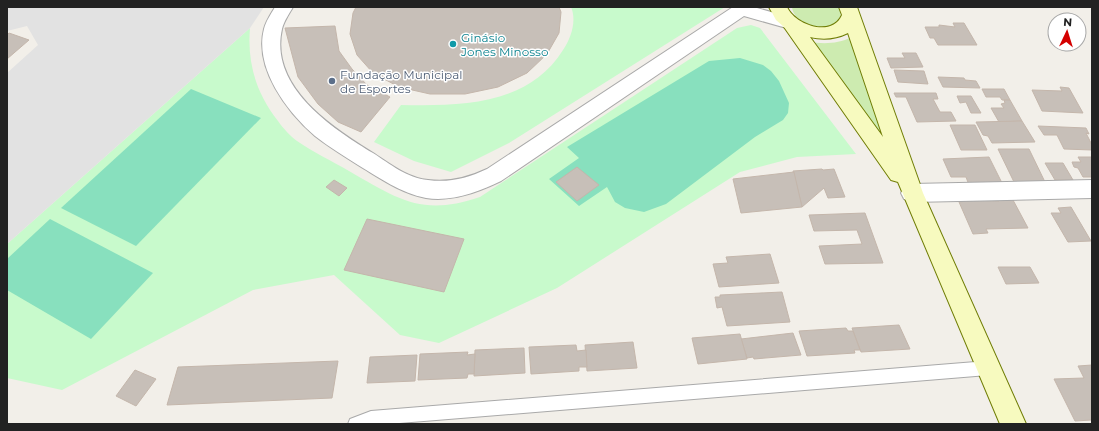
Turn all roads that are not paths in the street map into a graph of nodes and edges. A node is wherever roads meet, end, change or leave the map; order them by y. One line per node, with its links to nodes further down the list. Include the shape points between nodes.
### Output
1 (284, 7): 3 (street, via 273,29 273,60 294,102 314,124 403,182 415,188 436,191 457,190 494,175)
2 (778, 7): 5 (main road, via 782,16)
3 (745, 8): 5 (street)
4 (850, 11): 5 (main road, via 848,24 832,32 810,32); 7 (main road)
5 (790, 23): 7 (main road)
6 (1092, 189): 7 (street)
7 (912, 193): 8 (main road)
8 (988, 368): 9 (lane, via 371,418); 10 (main road)
9 (355, 424)
10 (1013, 424)

